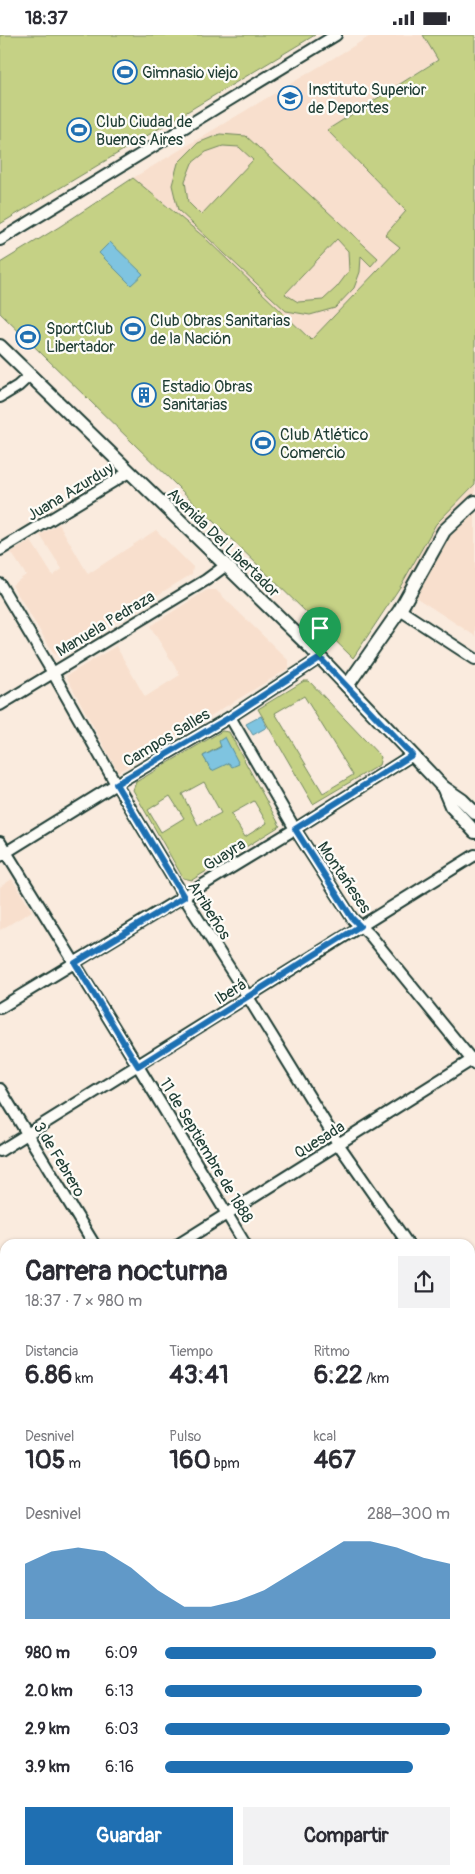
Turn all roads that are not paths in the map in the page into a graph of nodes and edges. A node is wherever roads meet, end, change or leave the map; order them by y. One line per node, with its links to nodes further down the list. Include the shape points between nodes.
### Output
1 (336, 35): 2 (street)
2 (0, 240)
3 (0, 346): 4 (main road, Avenida Del Libertador)
4 (30, 375): 5 (street); 6 (main road, Avenida Del Libertador)
5 (0, 397)
6 (129, 472): 8 (street, Juana Azurduy); 9 (main road, Avenida Del Libertador)
7 (475, 502): 11 (main road, via 444,531)
8 (0, 551)
9 (225, 566): 12 (main road, Avenida Del Libertador); 14 (street, Manuela Pedraza)
10 (0, 584): 14 (street, Arribeños)
11 (400, 610): 13 (street); 15 (main road)
12 (320, 658): 15 (main road, Avenida Del Libertador); 17 (street, Campos Salles)
13 (475, 659)
14 (53, 673): 16 (street, Manuela Pedraza); 19 (street, Arribeños)
15 (347, 686): 18 (main road, Avenida Del Libertador)
16 (0, 705)
17 (230, 717): 19 (street, Campos Salles); 22 (street, Montañeses)
18 (412, 755): 20 (main road, Avenida Del Libertador); 22 (street, Guayra)
19 (116, 784): 25 (street, Campos Salles); 27 (street, Arribeños)
20 (443, 787): 21 (main road, Avenida Del Libertador); 23 (main road, Avenida Del Libertador, via 451,806)
21 (475, 813)
22 (295, 829): 27 (street, Guayra); 28 (street, Montañeses)
23 (475, 832)
24 (0, 842): 25 (street, 11 de Septiembre de 1888)
25 (3, 854): 29 (street, 11 de Septiembre de 1888)
26 (475, 855): 28 (street, Iberá)
27 (184, 897): 29 (street, Guayra); 30 (street, Arribeños)
28 (360, 926): 30 (street, Iberá); 32 (street, Montañeses)
29 (75, 963): 31 (street, Guayra); 33 (street, 11 de Septiembre de 1888)
30 (248, 997): 33 (street, Iberá); 36 (street, Arribeños)
31 (0, 1008)
32 (474, 1061): 36 (street, Quesada)
33 (138, 1066): 35 (street, Iberá); 38 (street, 11 de Septiembre de 1888)
34 (0, 1089): 35 (street, 3 de Febrero)
35 (28, 1134): 37 (street, Iberá); 39 (street, 3 de Febrero)
36 (339, 1145): 38 (street, Quesada); 42 (street, Arribeños)
37 (0, 1151)
38 (227, 1213): 40 (street, Quesada); 41 (street, 11 de Septiembre de 1888)
39 (91, 1239)
40 (187, 1239)
41 (243, 1239)
42 (405, 1239)

